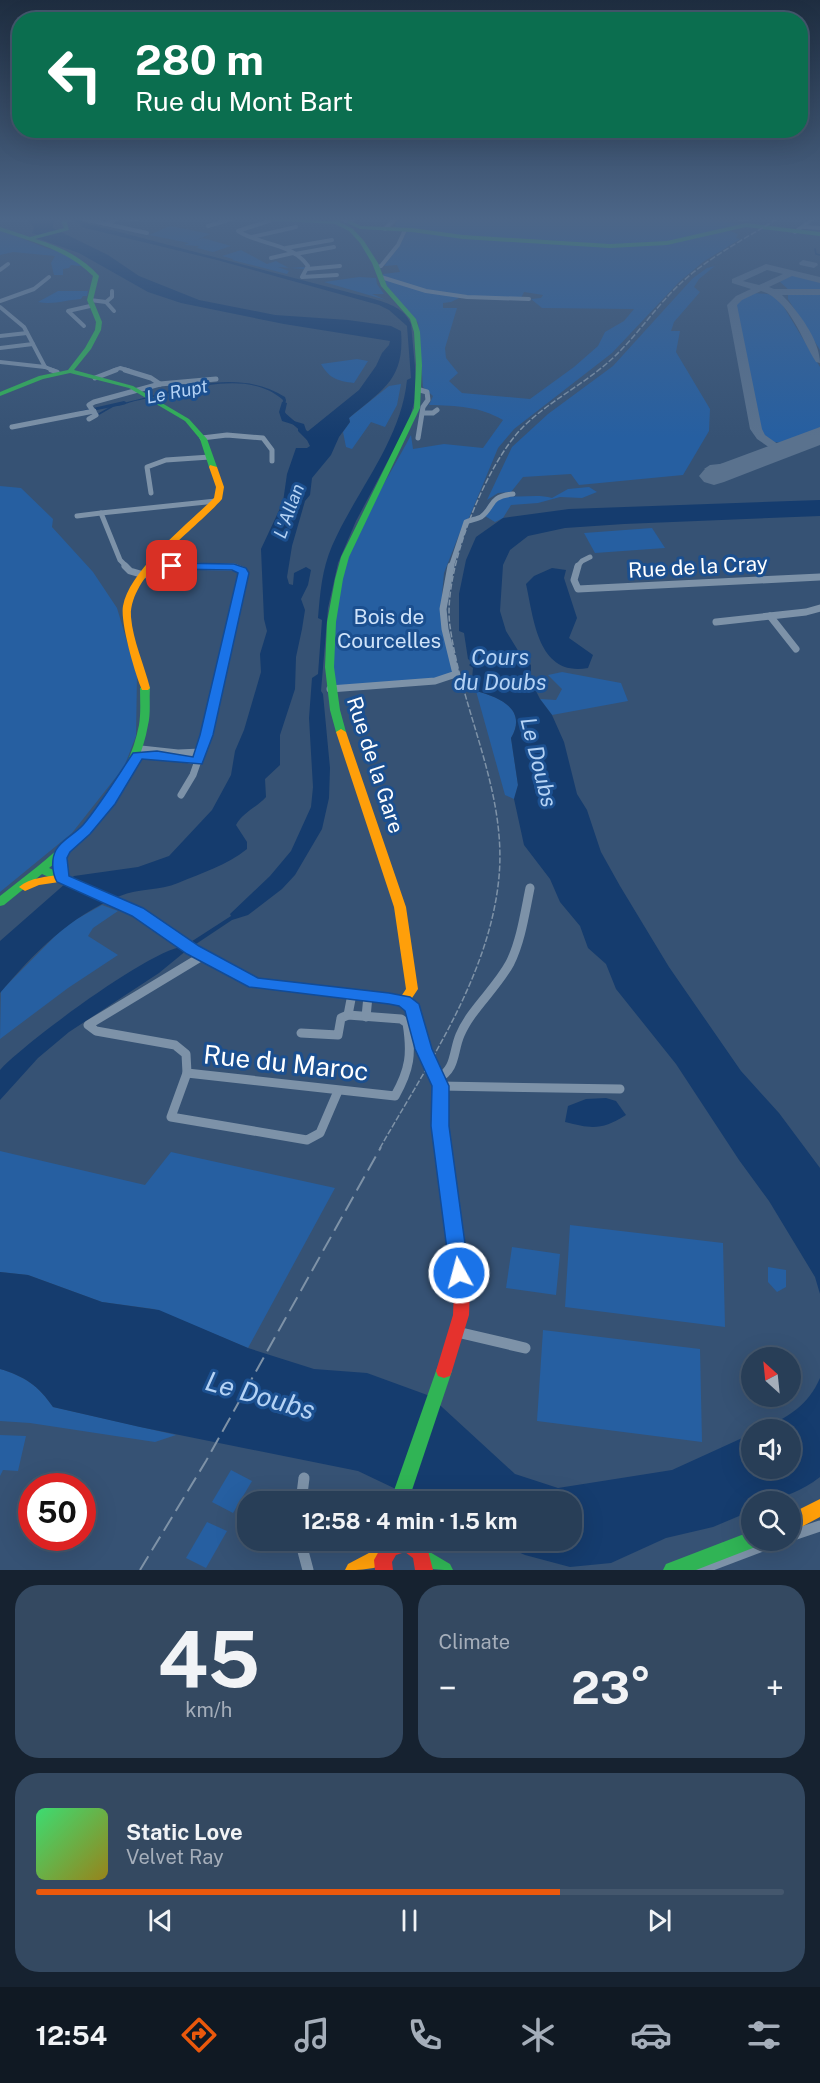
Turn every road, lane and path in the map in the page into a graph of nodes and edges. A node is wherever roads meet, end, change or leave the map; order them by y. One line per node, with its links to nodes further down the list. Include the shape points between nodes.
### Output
1 (30, 291): 7 (street)
2 (93, 291): 9 (main road)
3 (112, 291): 8 (street)
4 (388, 291): 26 (main road, Rue de la Gare, via 415,323)
5 (428, 291): 6 (street)
6 (529, 299)
7 (0, 301)
8 (106, 302): 9 (street); 11 (street)
9 (90, 303): 12 (street, via 68,311); 20 (main road, via 99,329)
10 (1, 308): 13 (street)
11 (114, 311)
12 (84, 326)
13 (27, 333): 14 (street); 15 (street)
14 (0, 336)
15 (33, 344): 16 (street); 18 (street)
16 (0, 348)
17 (0, 362): 18 (street)
18 (45, 367): 19 (street)
19 (57, 372): 20 (main road); 25 (main road)
20 (70, 372): 21 (main road)
21 (95, 378): 23 (street, via 120,368); 24 (main road)
22 (216, 379): 23 (street)
23 (160, 384): 24 (street)
24 (135, 389): 27 (street, via 94,402 89,405); 31 (main road, via 187,420)
25 (0, 394)
26 (421, 409): 28 (street, via 433,413); 32 (street); 48 (main road, Rue de la Gare, via 345,557 329,643)
27 (93, 410): 29 (street, via 96,415); 30 (street)
28 (437, 410)
29 (89, 419)
30 (12, 427)
31 (202, 438): 33 (main road); 34 (street, via 263,438 272,450)
32 (418, 438)
33 (210, 457): 35 (street, via 166,460 147,467); 37 (main road, via 219,488)
34 (272, 461)
35 (151, 494)
36 (513, 494): 48 (street, via 501,495 486,507 482,516 466,522 451,563 444,590 444,616 456,674 435,681)
37 (216, 501): 38 (street); 42 (main road)
38 (101, 513): 39 (street); 42 (street, via 120,560 130,571)
39 (77, 516)
40 (590, 557): 43 (street, Rue de la Cray, via 576,567 574,580 578,589)
41 (172, 566): 50 (street, via 234,567 243,573)
42 (144, 575): 49 (main road, via 129,597 126,612 145,689)
43 (820, 577)
44 (820, 608): 45 (street)
45 (770, 616): 46 (street); 47 (street)
46 (716, 622)
47 (796, 649)
48 (330, 689): 61 (main road, Rue de la Gare, via 400,907 412,989)
49 (139, 752): 50 (street); 51 (street); 53 (main road, via 110,801)
50 (201, 752): 51 (street)
51 (198, 761): 52 (street)
52 (182, 795)
53 (63, 850): 54 (main road); 55 (main road)
54 (41, 869): 55 (main road); 57 (main road)
55 (63, 879): 57 (main road, via 37,882); 58 (main road, via 137,912)
56 (530, 888): 66 (street, via 510,963 460,1034 451,1067)
57 (0, 903)
58 (204, 955): 59 (main road, via 255,983); 65 (street, Rue du Maroc, via 88,1025 96,1031 176,1045 186,1054)
59 (352, 994): 60 (main road); 62 (street)
60 (368, 996): 61 (main road); 63 (street)
61 (404, 1001): 66 (main road, via 413,1008 423,1049)
62 (348, 1015): 63 (street); 64 (street, via 341,1018 338,1035)
63 (366, 1017): 68 (street, Rue du Maroc, via 401,1019 407,1023 411,1062 395,1096)
64 (301, 1033)
65 (187, 1073): 68 (street, Rue du Maroc); 68 (street, via 171,1117 307,1140 320,1133)
66 (439, 1082): 67 (street); 69 (main road, via 440,1126 462,1290)
67 (620, 1089)
68 (338, 1091)
69 (457, 1332): 70 (street); 73 (main road)
70 (525, 1348)
71 (304, 1478): 72 (street)
72 (302, 1491)
73 (403, 1491)
74 (820, 1508): 76 (main road)
75 (820, 1515): 77 (main road)
76 (801, 1519)
77 (801, 1521)
78 (820, 1526): 79 (street)
79 (801, 1532)
80 (741, 1544): 92 (main road)
81 (303, 1551): 87 (street)
82 (383, 1551): 88 (main road)
83 (387, 1551): 89 (main road)
84 (420, 1551): 86 (main road)
85 (749, 1551): 93 (street)
86 (423, 1557): 90 (main road); 91 (main road)
87 (308, 1570)
88 (354, 1570)
89 (384, 1570)
90 (424, 1570)
91 (444, 1570)
92 (672, 1570)
93 (699, 1570)

